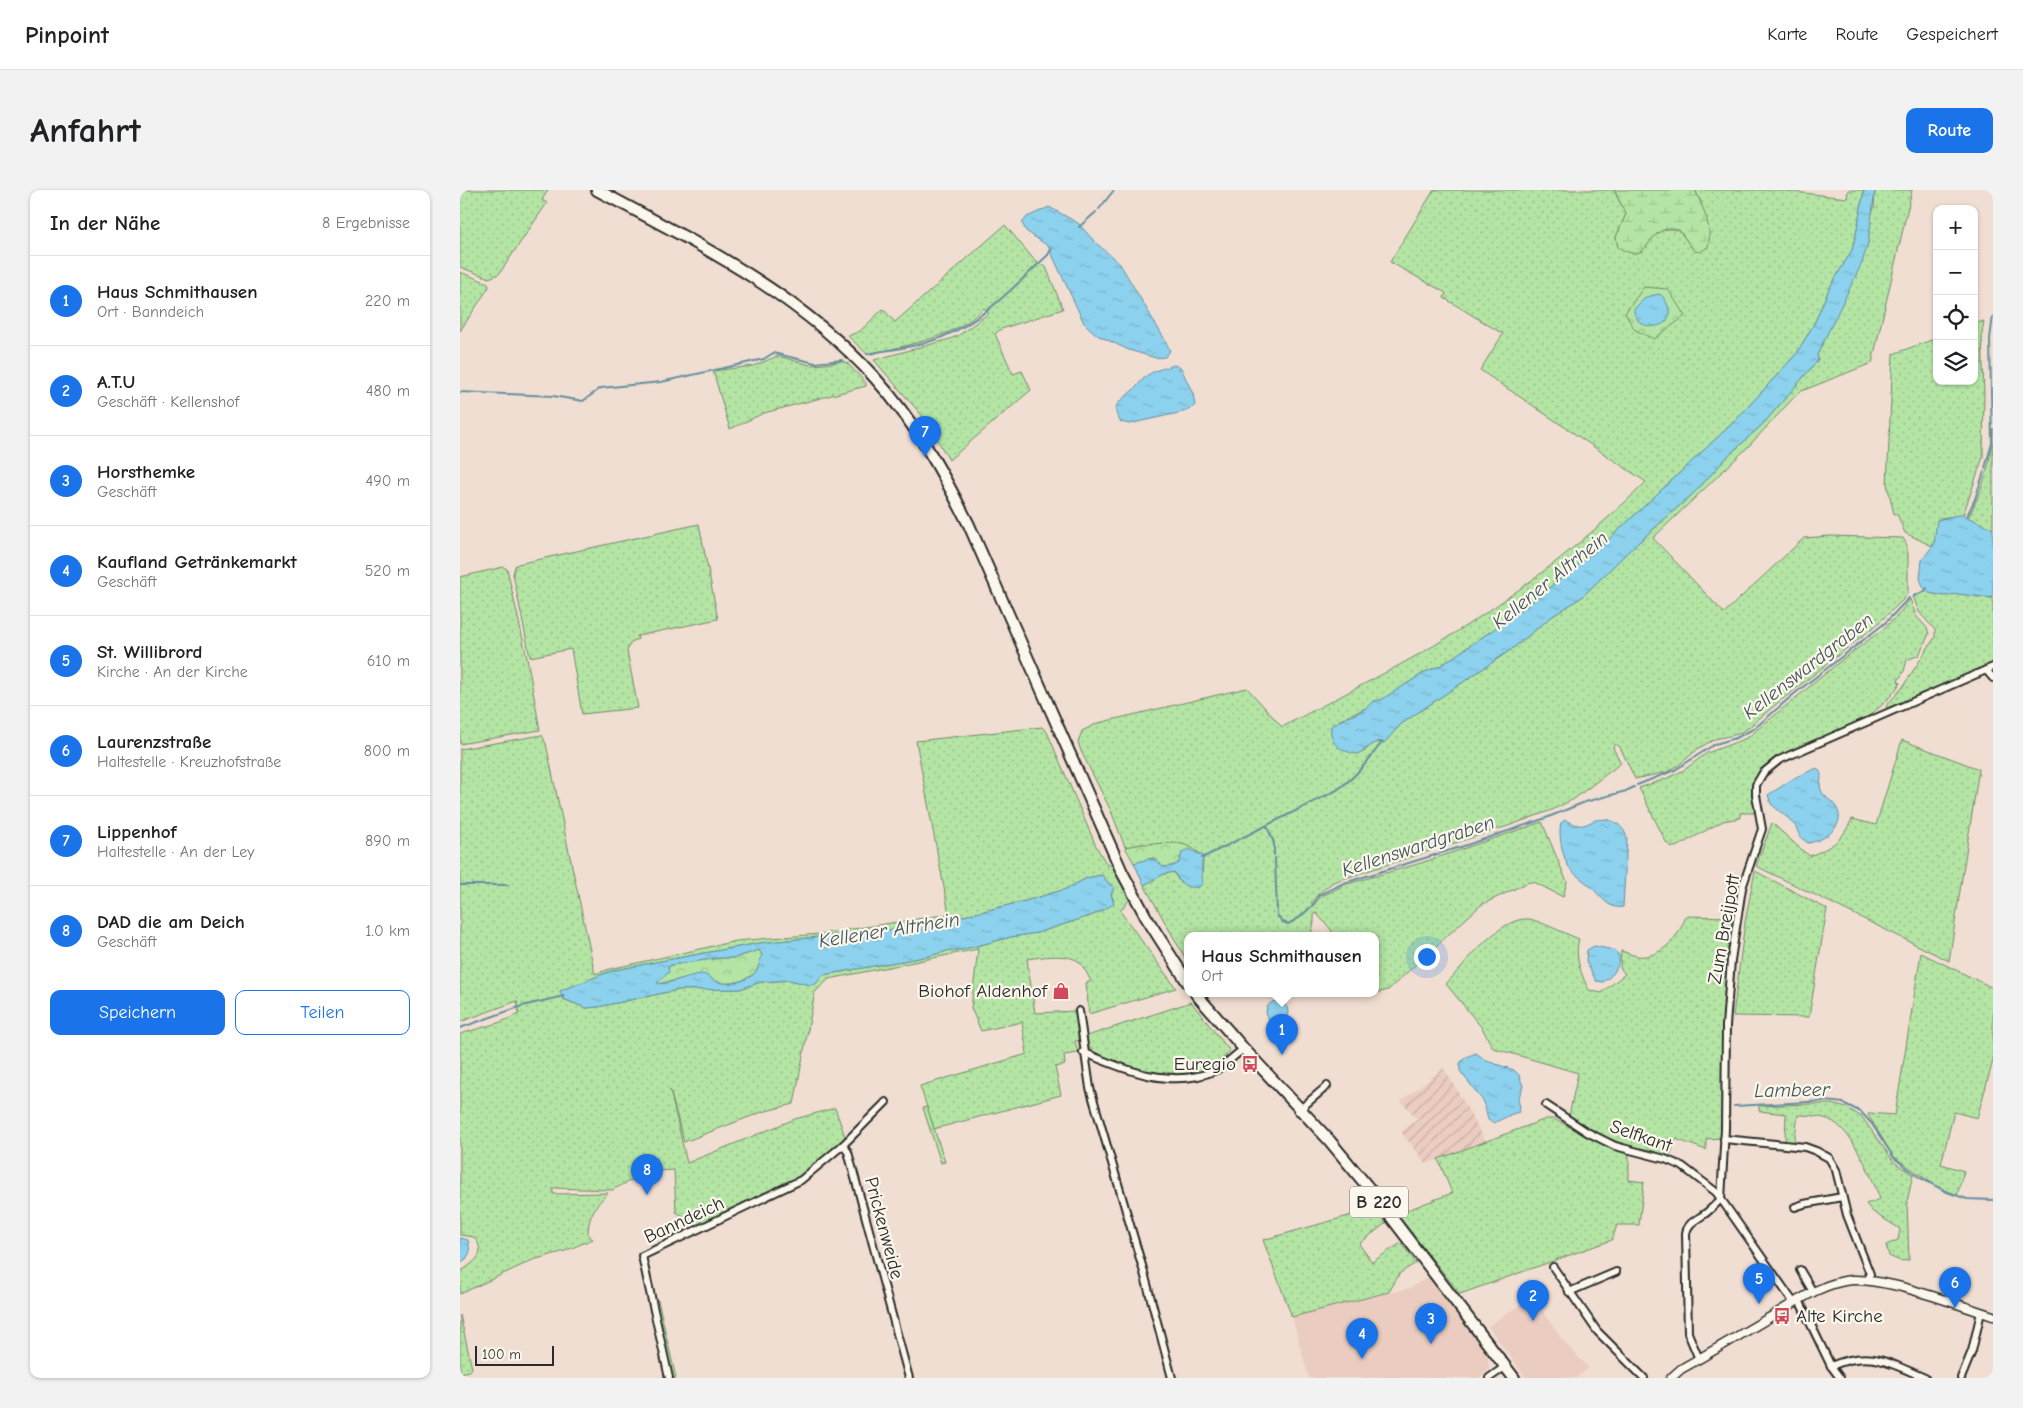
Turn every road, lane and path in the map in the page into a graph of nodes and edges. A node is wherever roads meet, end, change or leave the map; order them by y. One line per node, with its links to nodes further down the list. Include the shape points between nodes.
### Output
1 (597, 190): 4 (main road, via 718,255 803,310 876,379 923,441 969,525 1132,894)
2 (1990, 668): 3 (street); 13 (street, Zum Breijpott, via 1779,760 1758,780 1756,795 1762,829 1742,888 1731,960)
3 (1993, 678)
4 (1184, 977)
5 (1199, 997): 7 (main road, B 220)
6 (1079, 1011): 8 (street)
7 (1244, 1049): 8 (street, via 1218,1069 1182,1079 1119,1067); 12 (main road, B 220)
8 (1083, 1052): 32 (street)
9 (1328, 1086): 12 (street)
10 (886, 1102): 14 (street)
11 (1546, 1105): 16 (street, Selfkant, via 1614,1146 1682,1166)
12 (1299, 1110): 28 (main road, B 220, via 1372,1192)
13 (1724, 1139): 15 (street, via 1816,1150 1828,1158 1836,1170); 16 (street, Zum Breijpott)
14 (844, 1145): 30 (street, Banndeich, via 801,1180 642,1256); 31 (street, Prickenweide)
15 (1842, 1197): 17 (street); 21 (street, via 1870,1274)
16 (1721, 1199): 24 (street, Selfkant); 27 (street, via 1691,1222 1686,1233 1688,1333)
17 (1795, 1208)
18 (1553, 1267): 22 (street)
19 (1800, 1270): 23 (street)
20 (1616, 1272): 22 (street)
21 (1868, 1281): 23 (street, via 1844,1281); 25 (street, via 1912,1290)
22 (1569, 1292): 35 (street, via 1597,1330)
23 (1813, 1292): 24 (street)
24 (1796, 1302): 27 (street); 29 (street, Selfkant)
25 (1981, 1312): 26 (street); 39 (street, via 1972,1352)
26 (1993, 1316)
27 (1699, 1359): 36 (street)
28 (1506, 1366): 33 (street); 34 (main road, B 220)
29 (1831, 1366): 37 (street, Selfkant); 38 (street, via 1848,1359 1870,1357)
30 (669, 1378)
31 (909, 1378)
32 (1172, 1378)
33 (1489, 1378)
34 (1514, 1378)
35 (1644, 1378)
36 (1671, 1378)
37 (1840, 1378)
38 (1925, 1378)
39 (1960, 1378)

